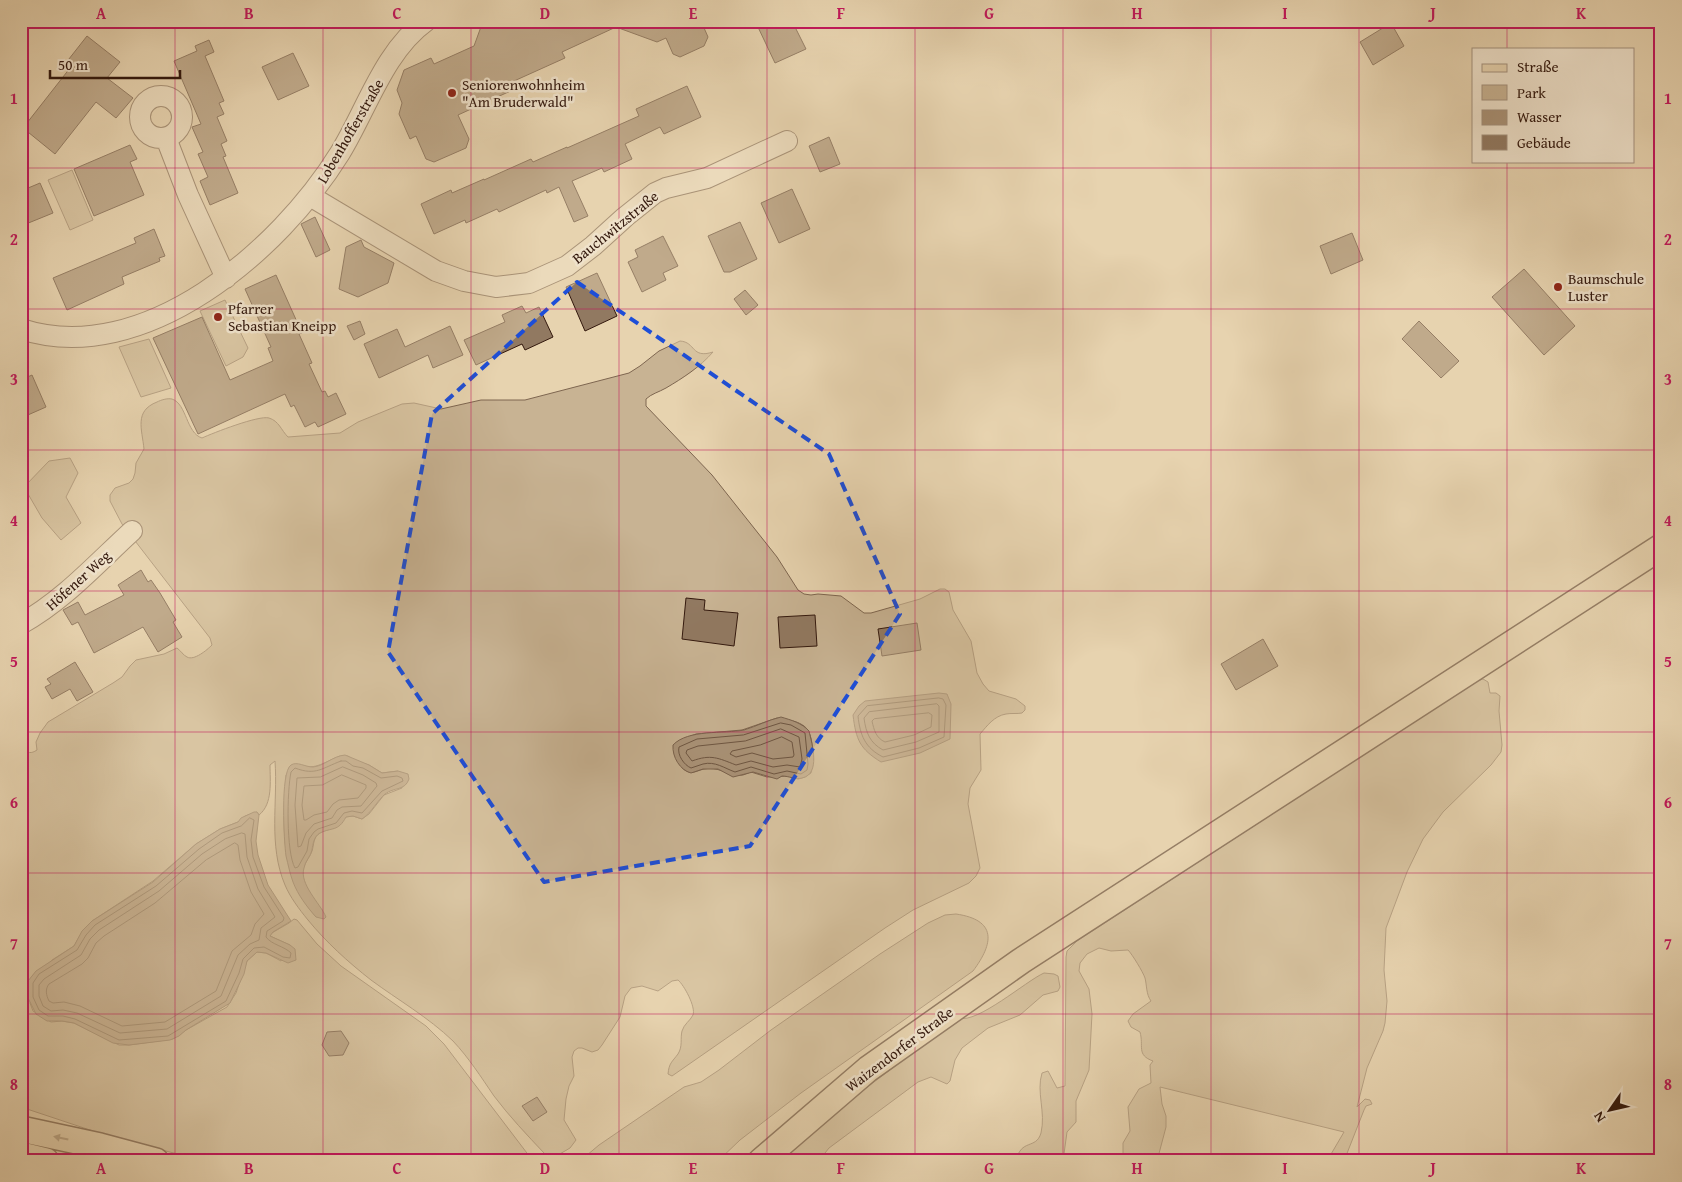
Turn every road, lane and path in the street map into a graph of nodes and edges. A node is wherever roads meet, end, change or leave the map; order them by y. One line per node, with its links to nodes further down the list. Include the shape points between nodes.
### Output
1 (426, 21): 4 (street, Lobenhofferstraße, via 400,47 341,152)
2 (166, 138): 5 (street)
3 (787, 141): 4 (street, Bauchwitzstraße, via 707,178 655,193 567,266 528,283 496,286 464,281 436,271)
4 (310, 196): 5 (street, Lobenhofferstraße, via 265,245)
5 (226, 278): 6 (street, Lobenhofferstraße, via 153,320 116,332 71,338)
6 (21, 329)
7 (132, 532): 9 (street, Höfener Weg, via 63,596)
8 (1661, 547): 12 (main road, Waizendorfer Straße, via 1042,947 868,1069)
9 (21, 624)
10 (21, 1129): 14 (main road, one-way to 10)
11 (21, 1155): 13 (main road)
12 (762, 1160)
13 (46, 1161)
14 (156, 1161)

